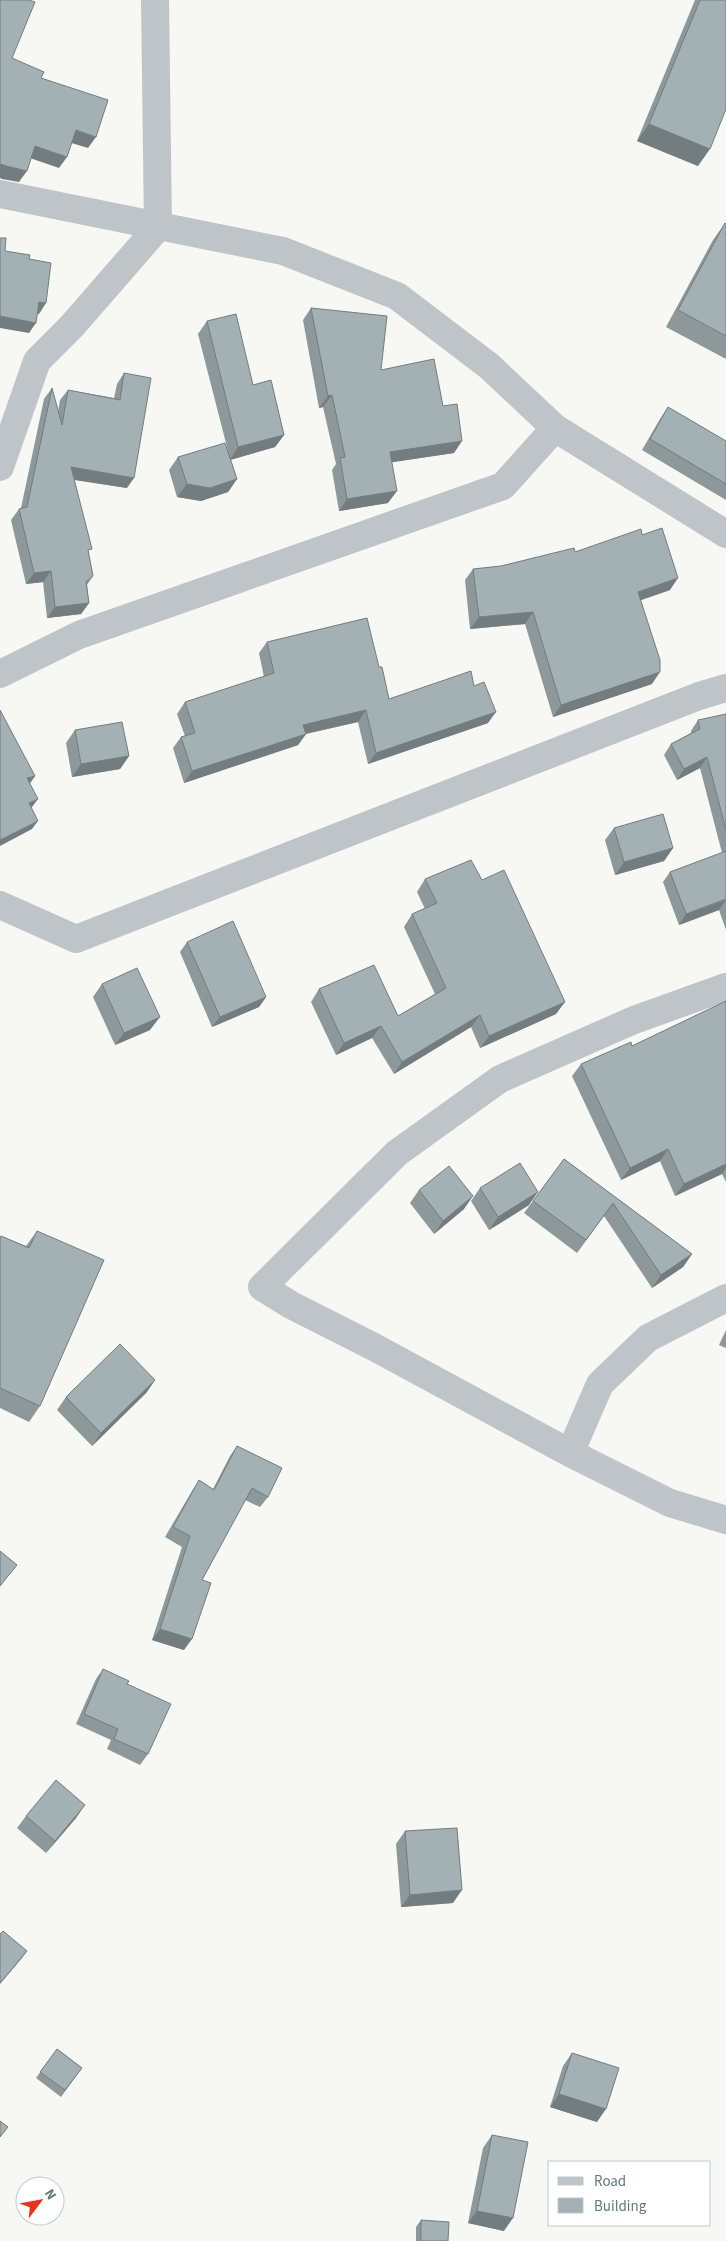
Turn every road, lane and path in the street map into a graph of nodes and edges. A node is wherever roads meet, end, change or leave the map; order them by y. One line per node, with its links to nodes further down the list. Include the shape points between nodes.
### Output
1 (154, 0): 3 (street)
2 (0, 194): 3 (street)
3 (158, 227): 4 (street, via 283,252 397,296 490,366); 5 (street, via 72,326 37,361)
4 (555, 428): 6 (street); 7 (street, via 503,486 79,635)
5 (0, 467)
6 (726, 534)
7 (0, 674)
8 (726, 688): 9 (street, via 698,696 76,939)
9 (0, 905)
10 (726, 987): 12 (street, via 634,1020 500,1079 397,1153 262,1287)
11 (726, 1298): 12 (street, via 648,1338 600,1384)
12 (570, 1453): 13 (street, via 670,1503)
13 (726, 1520)

